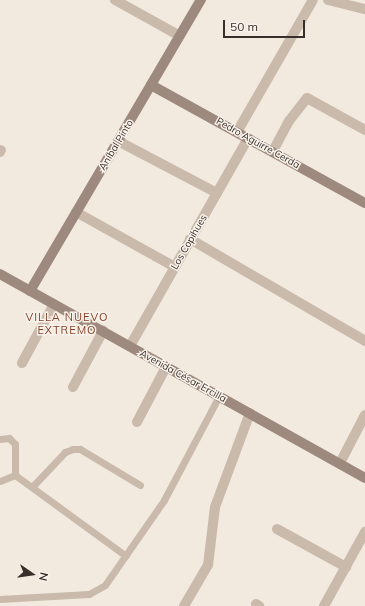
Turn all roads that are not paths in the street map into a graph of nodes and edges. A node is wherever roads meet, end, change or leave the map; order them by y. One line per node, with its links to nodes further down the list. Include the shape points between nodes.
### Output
1 (115, 0): 6 (street)
2 (201, 0): 6 (street, Aníbal Pinto)
3 (312, 0): 9 (street)
4 (328, 0): 5 (street)
5 (365, 9)
6 (180, 36): 7 (street, Aníbal Pinto)
7 (151, 85): 9 (street, Pedro Aguirre Cerda); 11 (street, Aníbal Pinto)
8 (365, 130): 12 (street, via 307,98 289,121)
9 (237, 132): 10 (street, Pedro Aguirre Cerda)
10 (248, 138): 12 (street, Pedro Aguirre Cerda); 13 (street, Los Copihues)
11 (118, 141): 13 (street); 15 (street, Aníbal Pinto)
12 (273, 151): 14 (street, Pedro Aguirre Cerda)
13 (217, 194): 16 (street, Los Copihues)
14 (365, 202)
15 (76, 212): 17 (street); 19 (street, Aníbal Pinto)
16 (190, 239): 17 (street, Los Copihues); 22 (street)
17 (175, 267): 23 (street, Los Copihues)
18 (0, 274): 19 (street, Avenida César Ercilla)
19 (30, 291): 20 (street, Avenida César Ercilla)
20 (54, 304): 21 (street, Avenida César Ercilla); 24 (street)
21 (103, 331): 23 (street, Avenida César Ercilla); 26 (street)
22 (365, 341)
23 (130, 346): 25 (street, Avenida César Ercilla)
24 (22, 363)
25 (166, 367): 27 (street, Avenida César Ercilla); 30 (street)
26 (73, 387)
27 (219, 396): 28 (street, Avenida César Ercilla); 40 (lane, via 164,500)
28 (250, 413): 32 (street, Avenida César Ercilla); 43 (street, via 215,507 208,565)
29 (365, 415): 32 (street)
30 (137, 422)
31 (0, 439): 33 (lane, via 9,438 15,444)
32 (340, 463): 34 (street, Avenida César Ercilla)
33 (15, 475): 35 (lane); 37 (lane)
34 (365, 478)
35 (0, 481)
36 (140, 485): 37 (lane, via 80,449 73,449 65,452)
37 (32, 487): 40 (lane)
38 (277, 529): 41 (street)
39 (365, 532): 41 (street)
40 (126, 556): 42 (lane, via 97,592)
41 (346, 567): 44 (street)
42 (0, 600)
43 (184, 606)
44 (324, 606)

